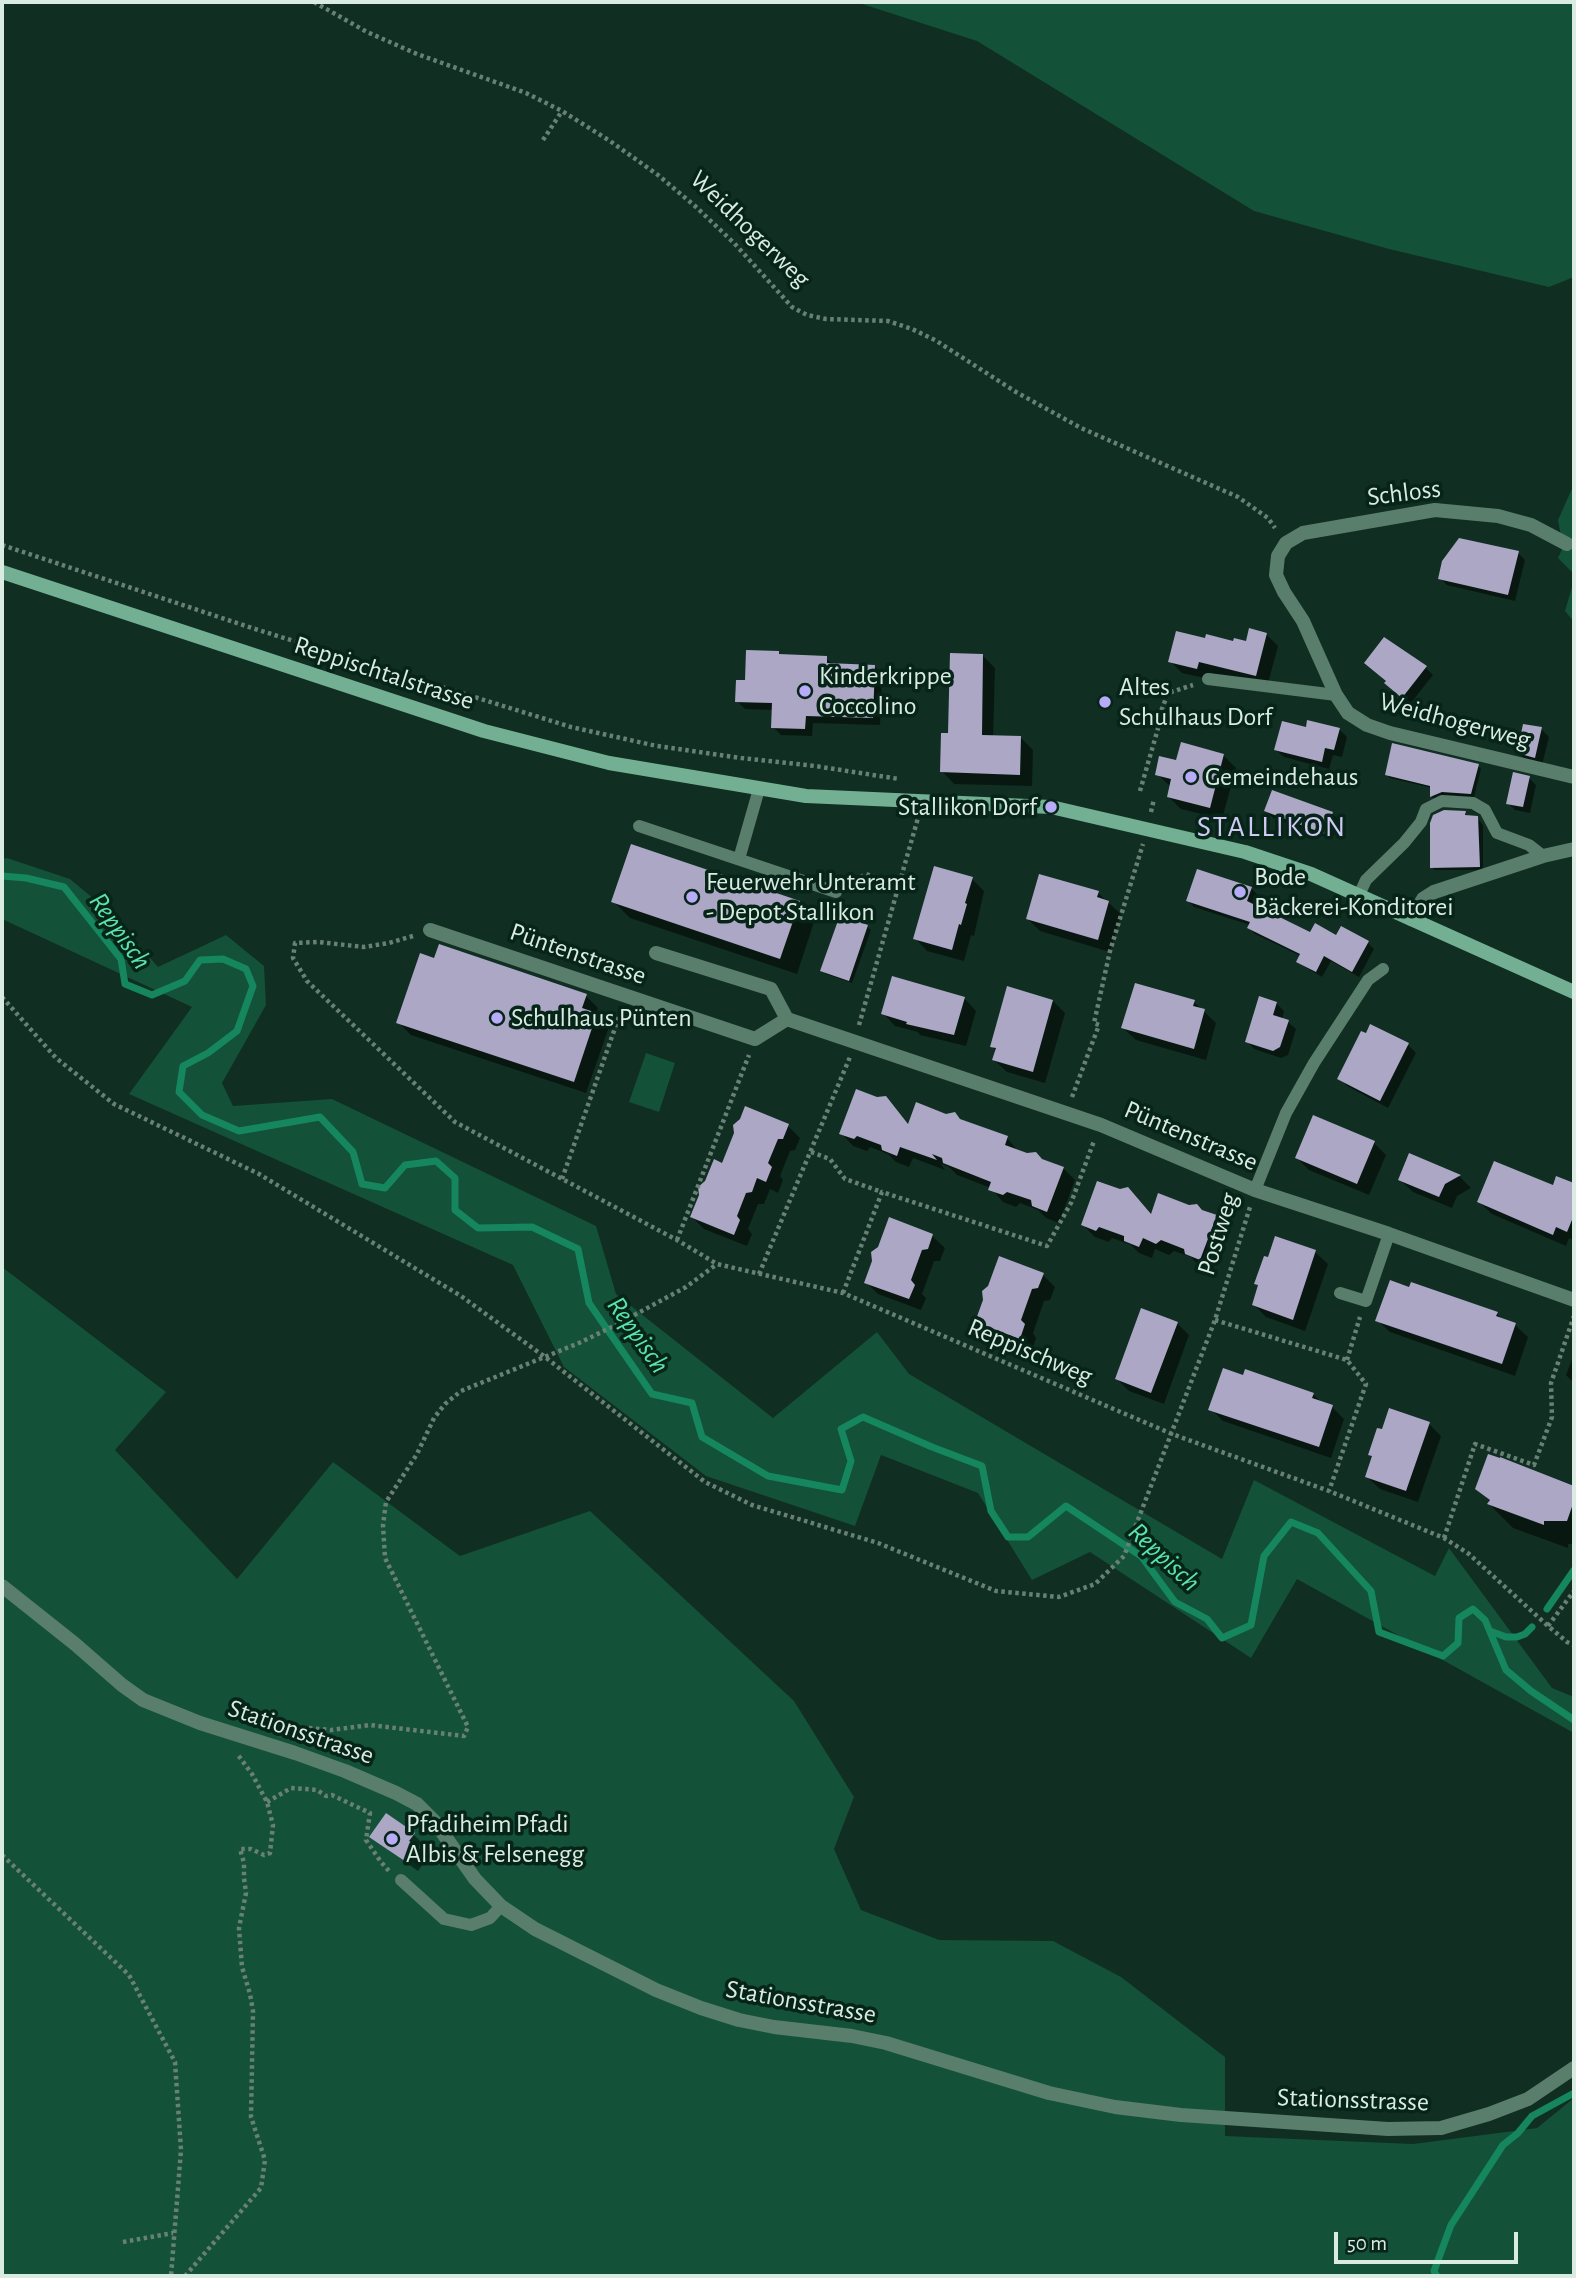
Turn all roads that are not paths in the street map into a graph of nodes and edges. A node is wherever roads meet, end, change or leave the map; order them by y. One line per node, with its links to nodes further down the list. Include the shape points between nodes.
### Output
1 (1286, 543): 2 (street, Schloss, via 1303,533 1435,510 1498,516 1531,525); 5 (street, Weidhogerweg, via 1278,556 1276,575 1303,621)
2 (1567, 544)
3 (2, 572): 7 (main road, Reppischtalstrasse, via 484,732 609,763)
4 (1208, 679): 5 (lane)
5 (1336, 695): 6 (street, Weidhogerweg, via 1348,713 1390,733)
6 (1574, 777)
7 (759, 789): 11 (lane); 13 (main road, Reppischtalstrasse, via 816,797 1051,807 1256,855)
8 (639, 825): 11 (lane)
9 (1574, 849): 10 (street)
10 (1543, 856): 13 (lane, via 1497,832 1485,810 1474,803 1442,800 1426,810 1404,843 1366,880); 14 (street, via 1434,892 1423,899)
11 (739, 859): 12 (lane)
12 (836, 892)
13 (1359, 895): 14 (main road, Reppischtalstrasse)
14 (1411, 919): 18 (main road, Reppischtalstrasse)
15 (430, 930): 19 (street, Püntenstrasse, via 755,1039)
16 (656, 953): 19 (street, Püntenstrasse, via 771,989)
17 (1383, 969): 20 (lane, Postweg, via 1368,981 1314,1063 1286,1113)
18 (1574, 992)
19 (787, 1019): 20 (street, Püntenstrasse, via 1101,1125)
20 (1255, 1190): 21 (street, Püntenstrasse)
21 (1389, 1234): 22 (lane, via 1366,1301); 23 (street, Püntenstrasse)
22 (1340, 1293)
23 (1574, 1300)
24 (2, 1586): 26 (street, Stationsstrasse, via 143,1700 345,1771 417,1804)
25 (401, 1881): 26 (lane, via 444,1919 471,1925 490,1918)
26 (501, 1906): 27 (street, Stationsstrasse, via 547,1936 701,2008 774,2027 886,2043 1049,2093 1115,2107 1374,2129 1441,2128 1528,2099)
27 (1574, 2068)

